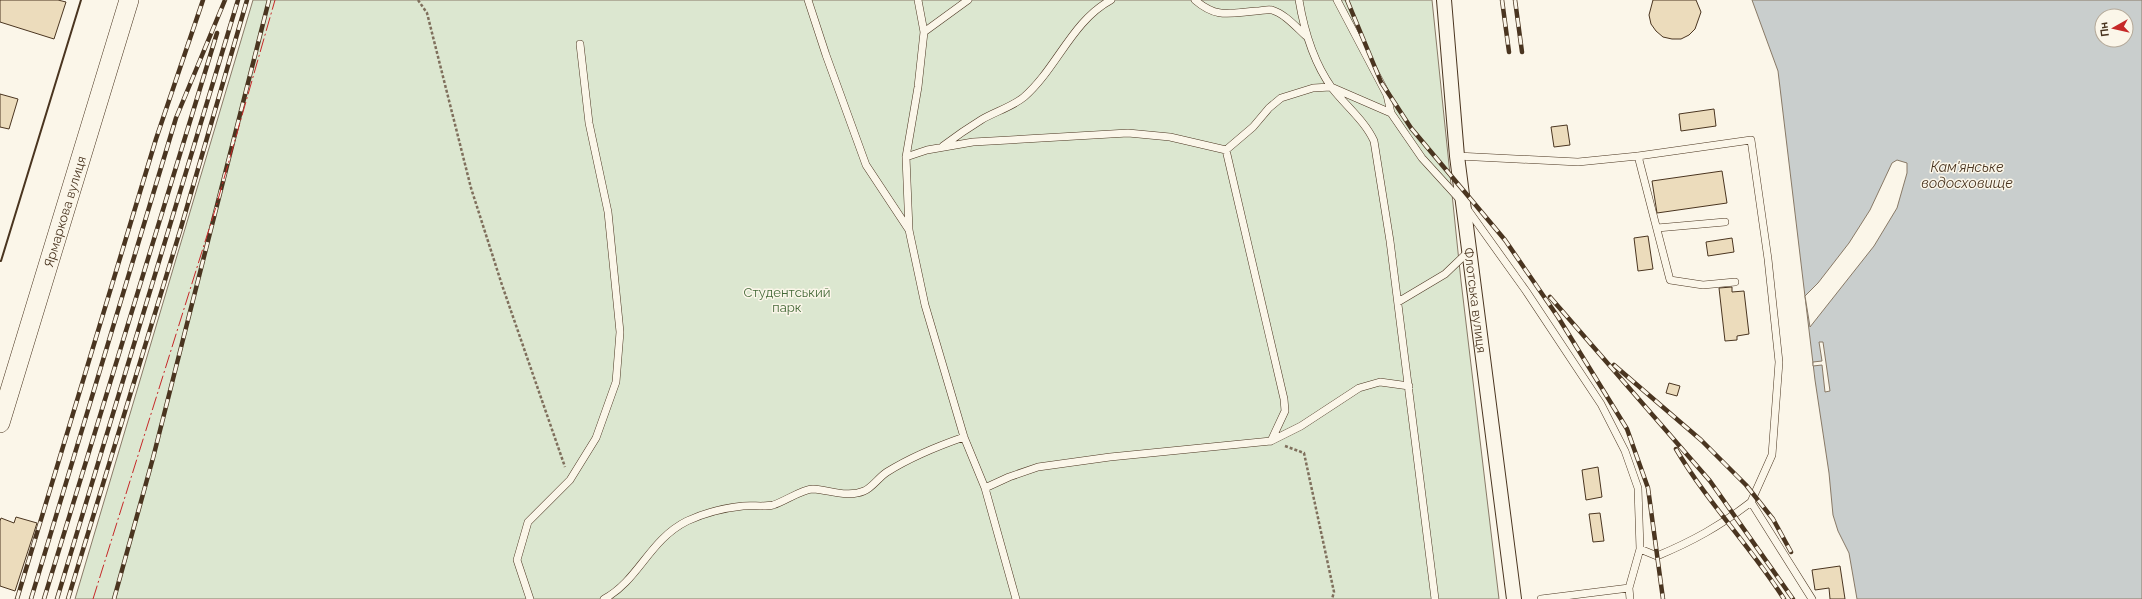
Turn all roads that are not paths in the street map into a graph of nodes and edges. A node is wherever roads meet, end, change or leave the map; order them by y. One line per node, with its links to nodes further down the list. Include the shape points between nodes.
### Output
1 (129, 0): 28 (street, Ярмаркова вулиця)
2 (808, 0): 23 (lane, via 866,165)
3 (918, 0): 10 (lane)
4 (968, 0): 10 (lane)
5 (1111, 0): 15 (lane, via 1097,8 1075,32 1049,70 1023,97 981,120)
6 (1195, 0): 11 (lane, via 1204,8 1219,14 1271,10 1287,18)
7 (1299, 0): 11 (lane, via 1302,21)
8 (1337, 0): 14 (lane, via 1387,95)
9 (1444, 0): 17 (street, Флотська вулиця)
10 (924, 32): 19 (lane)
11 (1308, 37): 13 (lane, via 1316,60)
12 (580, 44): 35 (lane, via 589,123 608,212 620,332 616,382 596,438 570,480 528,522 518,560)
13 (1331, 87): 14 (lane); 16 (lane, via 1313,88 1281,98); 26 (lane, via 1369,131 1374,141)
14 (1391, 113): 20 (lane, via 1422,158)
15 (939, 148): 16 (lane, via 973,142 1128,133 1170,137); 19 (lane)
16 (1226, 150): 30 (lane, via 1284,399 1285,411)
17 (1457, 156): 18 (lane, via 1578,162); 20 (street, Флотська вулиця)
18 (1638, 156): 22 (lane); 32 (lane, via 1751,140 1779,362 1772,455)
19 (906, 157): 23 (lane)
20 (1463, 203): 24 (street, Флотська вулиця); 33 (lane, via 1526,291 1601,404 1625,451 1638,488)
21 (1725, 222): 22 (lane)
22 (1657, 228): 25 (lane, via 1670,280 1703,285)
23 (909, 230): 29 (lane, via 925,305)
24 (1469, 251): 26 (lane, via 1445,274); 39 (street, Флотська вулиця)
25 (1735, 282)
26 (1398, 302): 27 (lane)
27 (1409, 386): 30 (lane, via 1380,382 1359,388 1301,426); 38 (lane)
28 (0, 423)
29 (964, 437): 31 (lane); 36 (lane, via 937,446 886,472 864,491 845,494 811,489 773,505 741,506 704,513 667,535 649,552 637,571 617,592)
30 (1271, 441): 31 (lane, via 1038,467)
31 (985, 488): 37 (lane)
32 (1751, 502): 33 (lane, via 1720,526 1688,544 1657,556); 42 (lane)
33 (1640, 549): 34 (lane)
34 (1629, 588): 40 (lane); 41 (lane)
35 (530, 599)
36 (604, 599)
37 (1016, 599)
38 (1435, 599)
39 (1514, 599)
40 (1541, 599)
41 (1630, 599)
42 (1812, 599)

